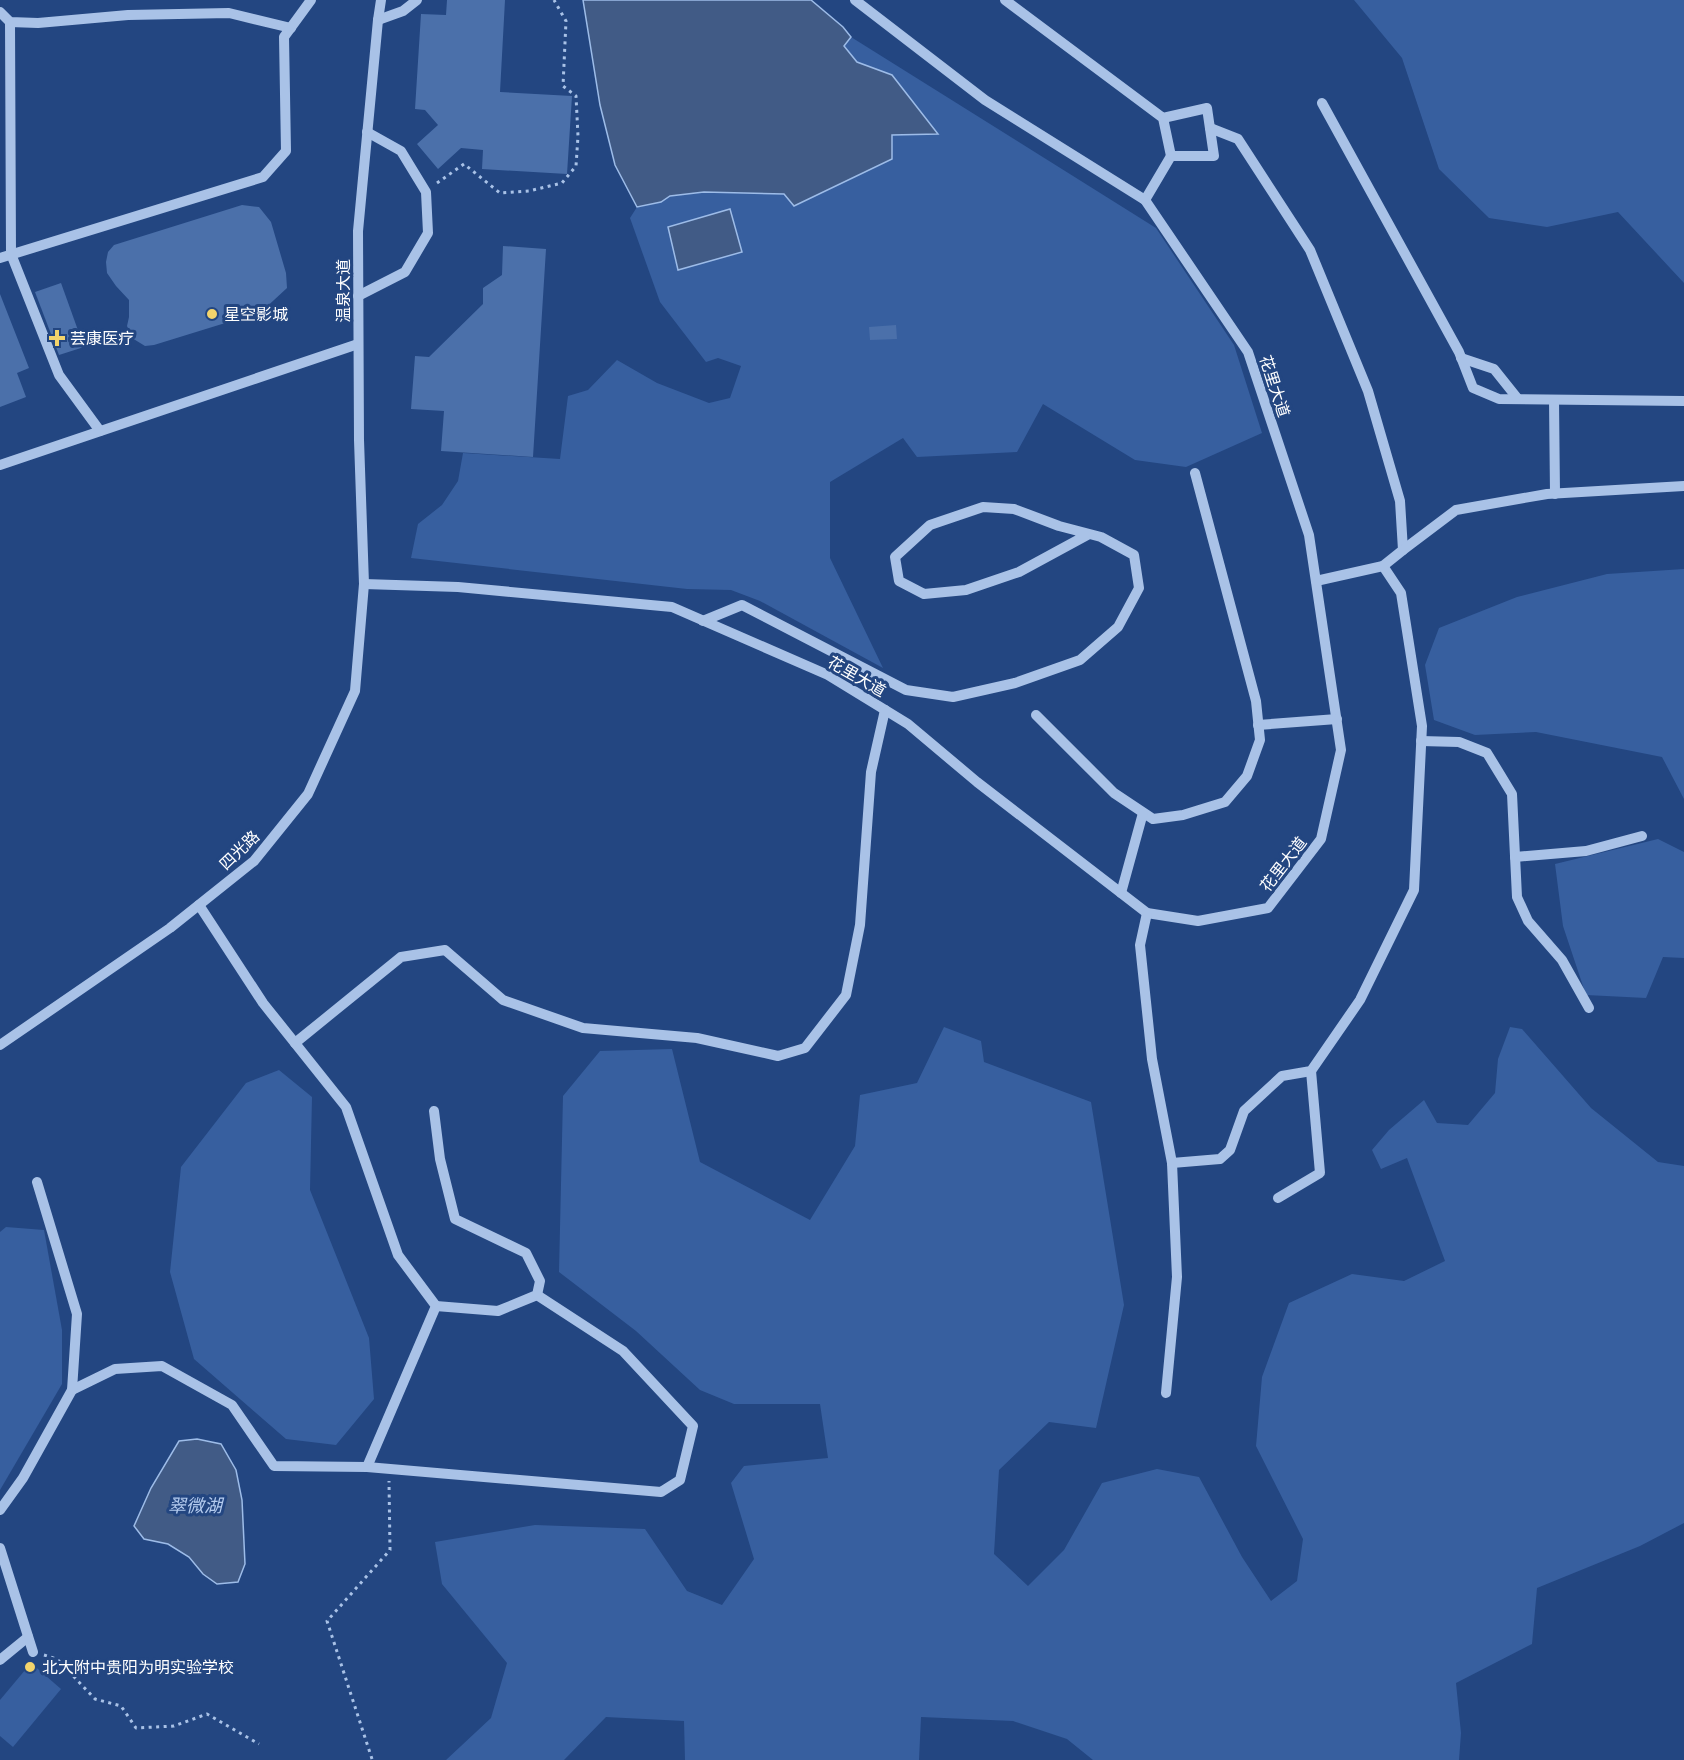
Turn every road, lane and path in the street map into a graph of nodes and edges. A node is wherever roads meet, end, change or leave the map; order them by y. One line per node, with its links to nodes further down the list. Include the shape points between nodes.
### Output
1 (311, 0): 10 (street)
2 (381, 0): 8 (street, 温泉大道)
3 (417, 0): 8 (street, via 403,11)
4 (554, 0): 16 (path, via 566,21 563,86 576,96 576,166 561,183 500,193 464,164)
5 (855, 0): 17 (street, 花里大道, via 985,100)
6 (1005, 0): 12 (street)
7 (0, 12): 9 (street)
8 (378, 20): 14 (street, 温泉大道)
9 (10, 21): 10 (street, via 38,23 128,15 229,13); 18 (street)
10 (291, 28): 18 (street, via 284,37 286,151 263,177)
11 (1322, 103): 22 (street)
12 (1163, 118): 13 (street, via 1207,108); 15 (street)
13 (1210, 128): 15 (street, via 1214,156); 32 (street, via 1238,139 1310,250 1368,392 1400,501)
14 (367, 132): 16 (street, via 401,151); 20 (street, 温泉大道, via 358,231)
15 (1171, 156): 17 (street)
16 (426, 192): 20 (street, via 428,233 405,272)
17 (1145, 200): 34 (street, 花里大道, via 1248,352 1309,535)
18 (11, 254): 19 (street); 26 (street, via 59,375)
19 (0, 258)
20 (358, 296): 21 (street, 温泉大道)
21 (358, 344): 26 (street); 35 (street, 温泉大道)
22 (1461, 358): 23 (street, via 1494,369); 23 (street, via 1473,388 1499,399)
23 (1518, 399): 24 (street)
24 (1554, 400): 25 (street); 30 (street)
25 (1684, 401)
26 (100, 431): 27 (street)
27 (0, 465)
28 (1195, 473): 40 (street, via 1256,701)
29 (1684, 486): 30 (street)
30 (1555, 494): 32 (street, via 1456,510)
31 (1089, 534): 31 (street, via 1014,509 983,507 930,525 895,557 899,581 924,594 966,590 1019,572); 36 (street, via 1134,555 1139,588 1118,627 1080,660 1015,683 953,697 906,690 742,605)
32 (1403, 550): 33 (street)
33 (1383, 566): 34 (street); 41 (street, via 1401,593)
34 (1316, 581): 39 (street, 花里大道)
35 (364, 584): 36 (street, 花里大道, via 458,586 672,607); 46 (street, 四光路, via 355,690 308,794 254,861)
36 (703, 621): 37 (street, 花里大道, via 828,675)
37 (885, 710): 45 (street, 花里大道); 49 (street, via 871,772 860,925 846,995 805,1048 778,1056 697,1038 583,1028 503,1000 445,950 401,957)
38 (1036, 715): 42 (street, via 1114,793)
39 (1337, 719): 40 (street); 47 (street, 花里大道, via 1341,750 1321,839 1268,908 1198,921)
40 (1258, 725): 42 (street, via 1260,740 1247,776 1225,802 1183,815 1153,819)
41 (1421, 741): 44 (street, via 1460,742 1487,753 1512,794); 51 (street, via 1414,890 1360,1000)
42 (1143, 813): 45 (street)
43 (1642, 836): 44 (street, via 1586,851)
44 (1515, 857): 48 (street, via 1517,897 1528,921 1563,960)
45 (1121, 892): 47 (street, 花里大道)
46 (199, 905): 49 (street, via 263,1003); 50 (street, 四光路)
47 (1147, 913): 53 (street, via 1140,945 1142,968 1152,1059)
48 (1589, 1008)
49 (295, 1043): 57 (street, via 346,1107 398,1255)
50 (0, 1045)
51 (1311, 1071): 53 (street, via 1282,1076 1244,1110 1230,1149 1220,1159); 55 (street, via 1320,1173)
52 (434, 1111): 56 (street, via 455,1219 526,1253 540,1281)
53 (1172, 1163): 59 (street, via 1177,1277)
54 (37, 1182): 58 (street, via 77,1314)
55 (1278, 1198)
56 (537, 1295): 57 (street, via 498,1311); 61 (street, via 623,1351 693,1426 680,1480 661,1492)
57 (436, 1306): 60 (street)
58 (72, 1390): 60 (street, via 115,1369 162,1366 232,1405 274,1466); 62 (street, via 23,1478)
59 (1166, 1393)
60 (367, 1467): 61 (street)
61 (388, 1469): 68 (path, via 390,1550 327,1621)
62 (0, 1510)
63 (0, 1548): 64 (street)
64 (28, 1637): 65 (street); 66 (street)
65 (33, 1652): 67 (path, via 57,1659 95,1699 121,1706 136,1728 174,1726 207,1714)
66 (0, 1660)
67 (259, 1744)
68 (372, 1759)

